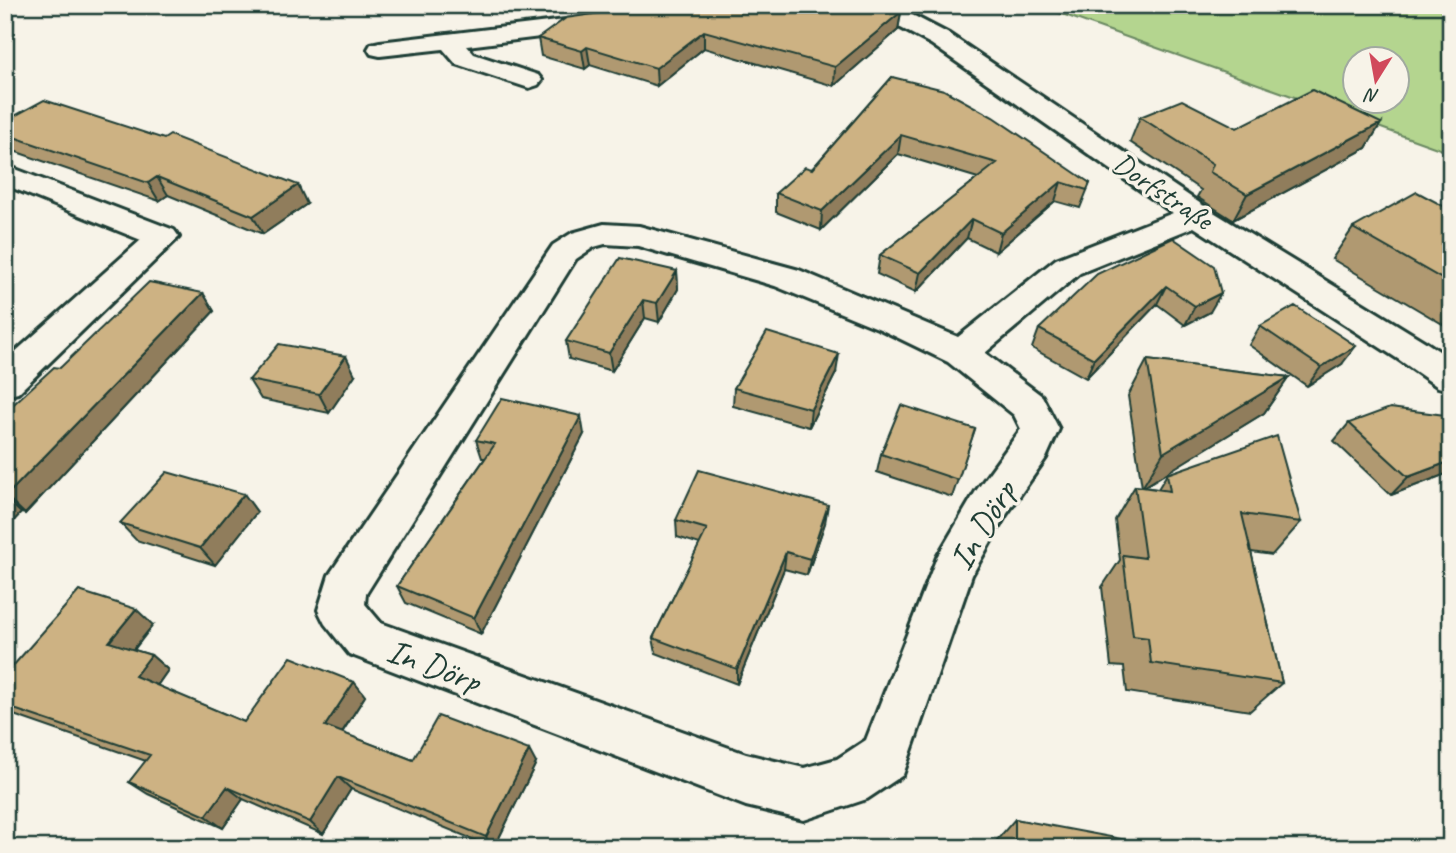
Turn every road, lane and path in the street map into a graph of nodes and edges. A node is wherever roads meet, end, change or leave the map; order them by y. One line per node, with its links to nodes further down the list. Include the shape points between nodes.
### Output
1 (637, 5): 3 (street, via 613,21)
2 (875, 5): 7 (street, Dorfstraße, via 940,39)
3 (453, 40): 4 (street); 5 (street, via 465,59)
4 (380, 48)
5 (529, 80)
6 (5, 174): 10 (street, via 163,237)
7 (1196, 215): 8 (street, via 1068,266); 9 (street, Dorfstraße)
8 (961, 353): 8 (street, In Dörp, via 1029,407 1040,429 952,570 885,757 849,781 804,794 746,780 365,639 341,610 345,589 499,350 564,252 583,240 604,233 639,236 787,278)
9 (1451, 378)
10 (5, 383)

